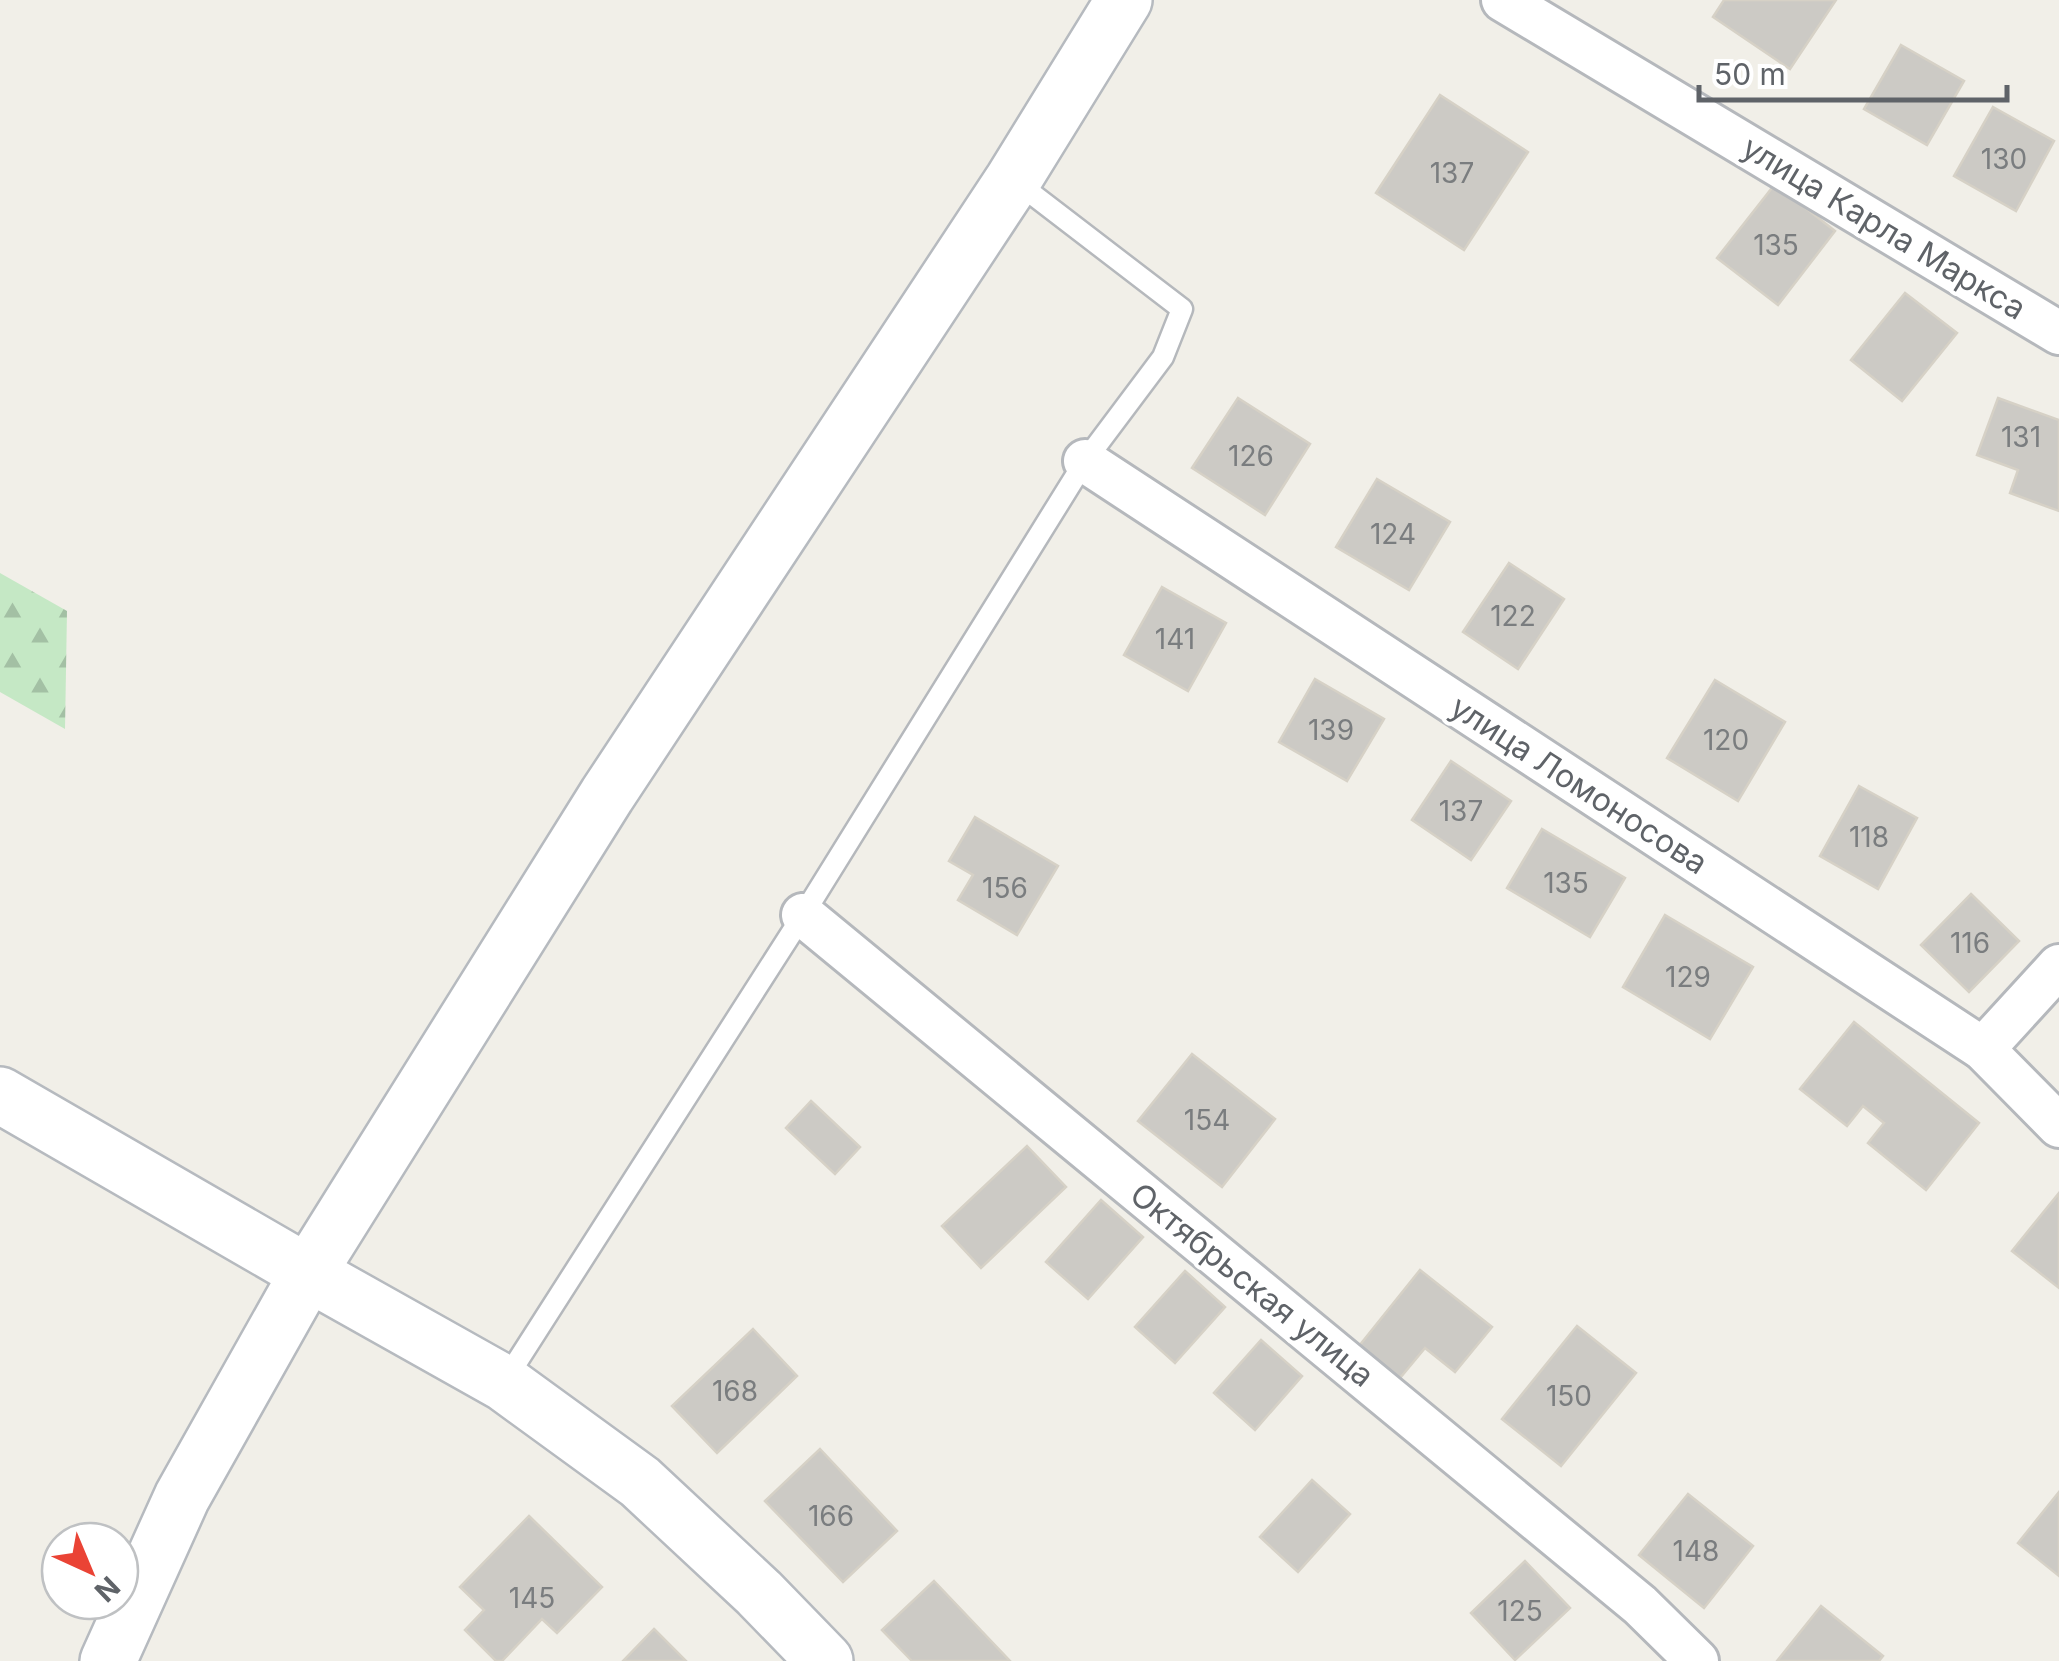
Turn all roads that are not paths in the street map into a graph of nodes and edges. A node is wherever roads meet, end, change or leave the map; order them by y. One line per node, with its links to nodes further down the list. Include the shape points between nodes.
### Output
1 (1124, 0): 3 (main road)
2 (1503, 0): 4 (street, улица Карла Маркса)
3 (1013, 180): 5 (lane, via 1182,310 1163,357); 11 (main road, via 607,795)
4 (2059, 333)
5 (1085, 461): 6 (lane); 8 (street, улица Ломоносова)
6 (802, 915): 12 (lane); 15 (street, Октябрьская улица, via 1625,1592)
7 (2059, 966): 8 (street)
8 (1983, 1049): 10 (street, улица Ломоносова)
9 (0, 1094): 11 (main road)
10 (2059, 1126)
11 (308, 1274): 12 (main road); 13 (main road, via 182,1497)
12 (504, 1383): 14 (main road, via 640,1482)
13 (108, 1661)
14 (825, 1661)
15 (1697, 1661)

